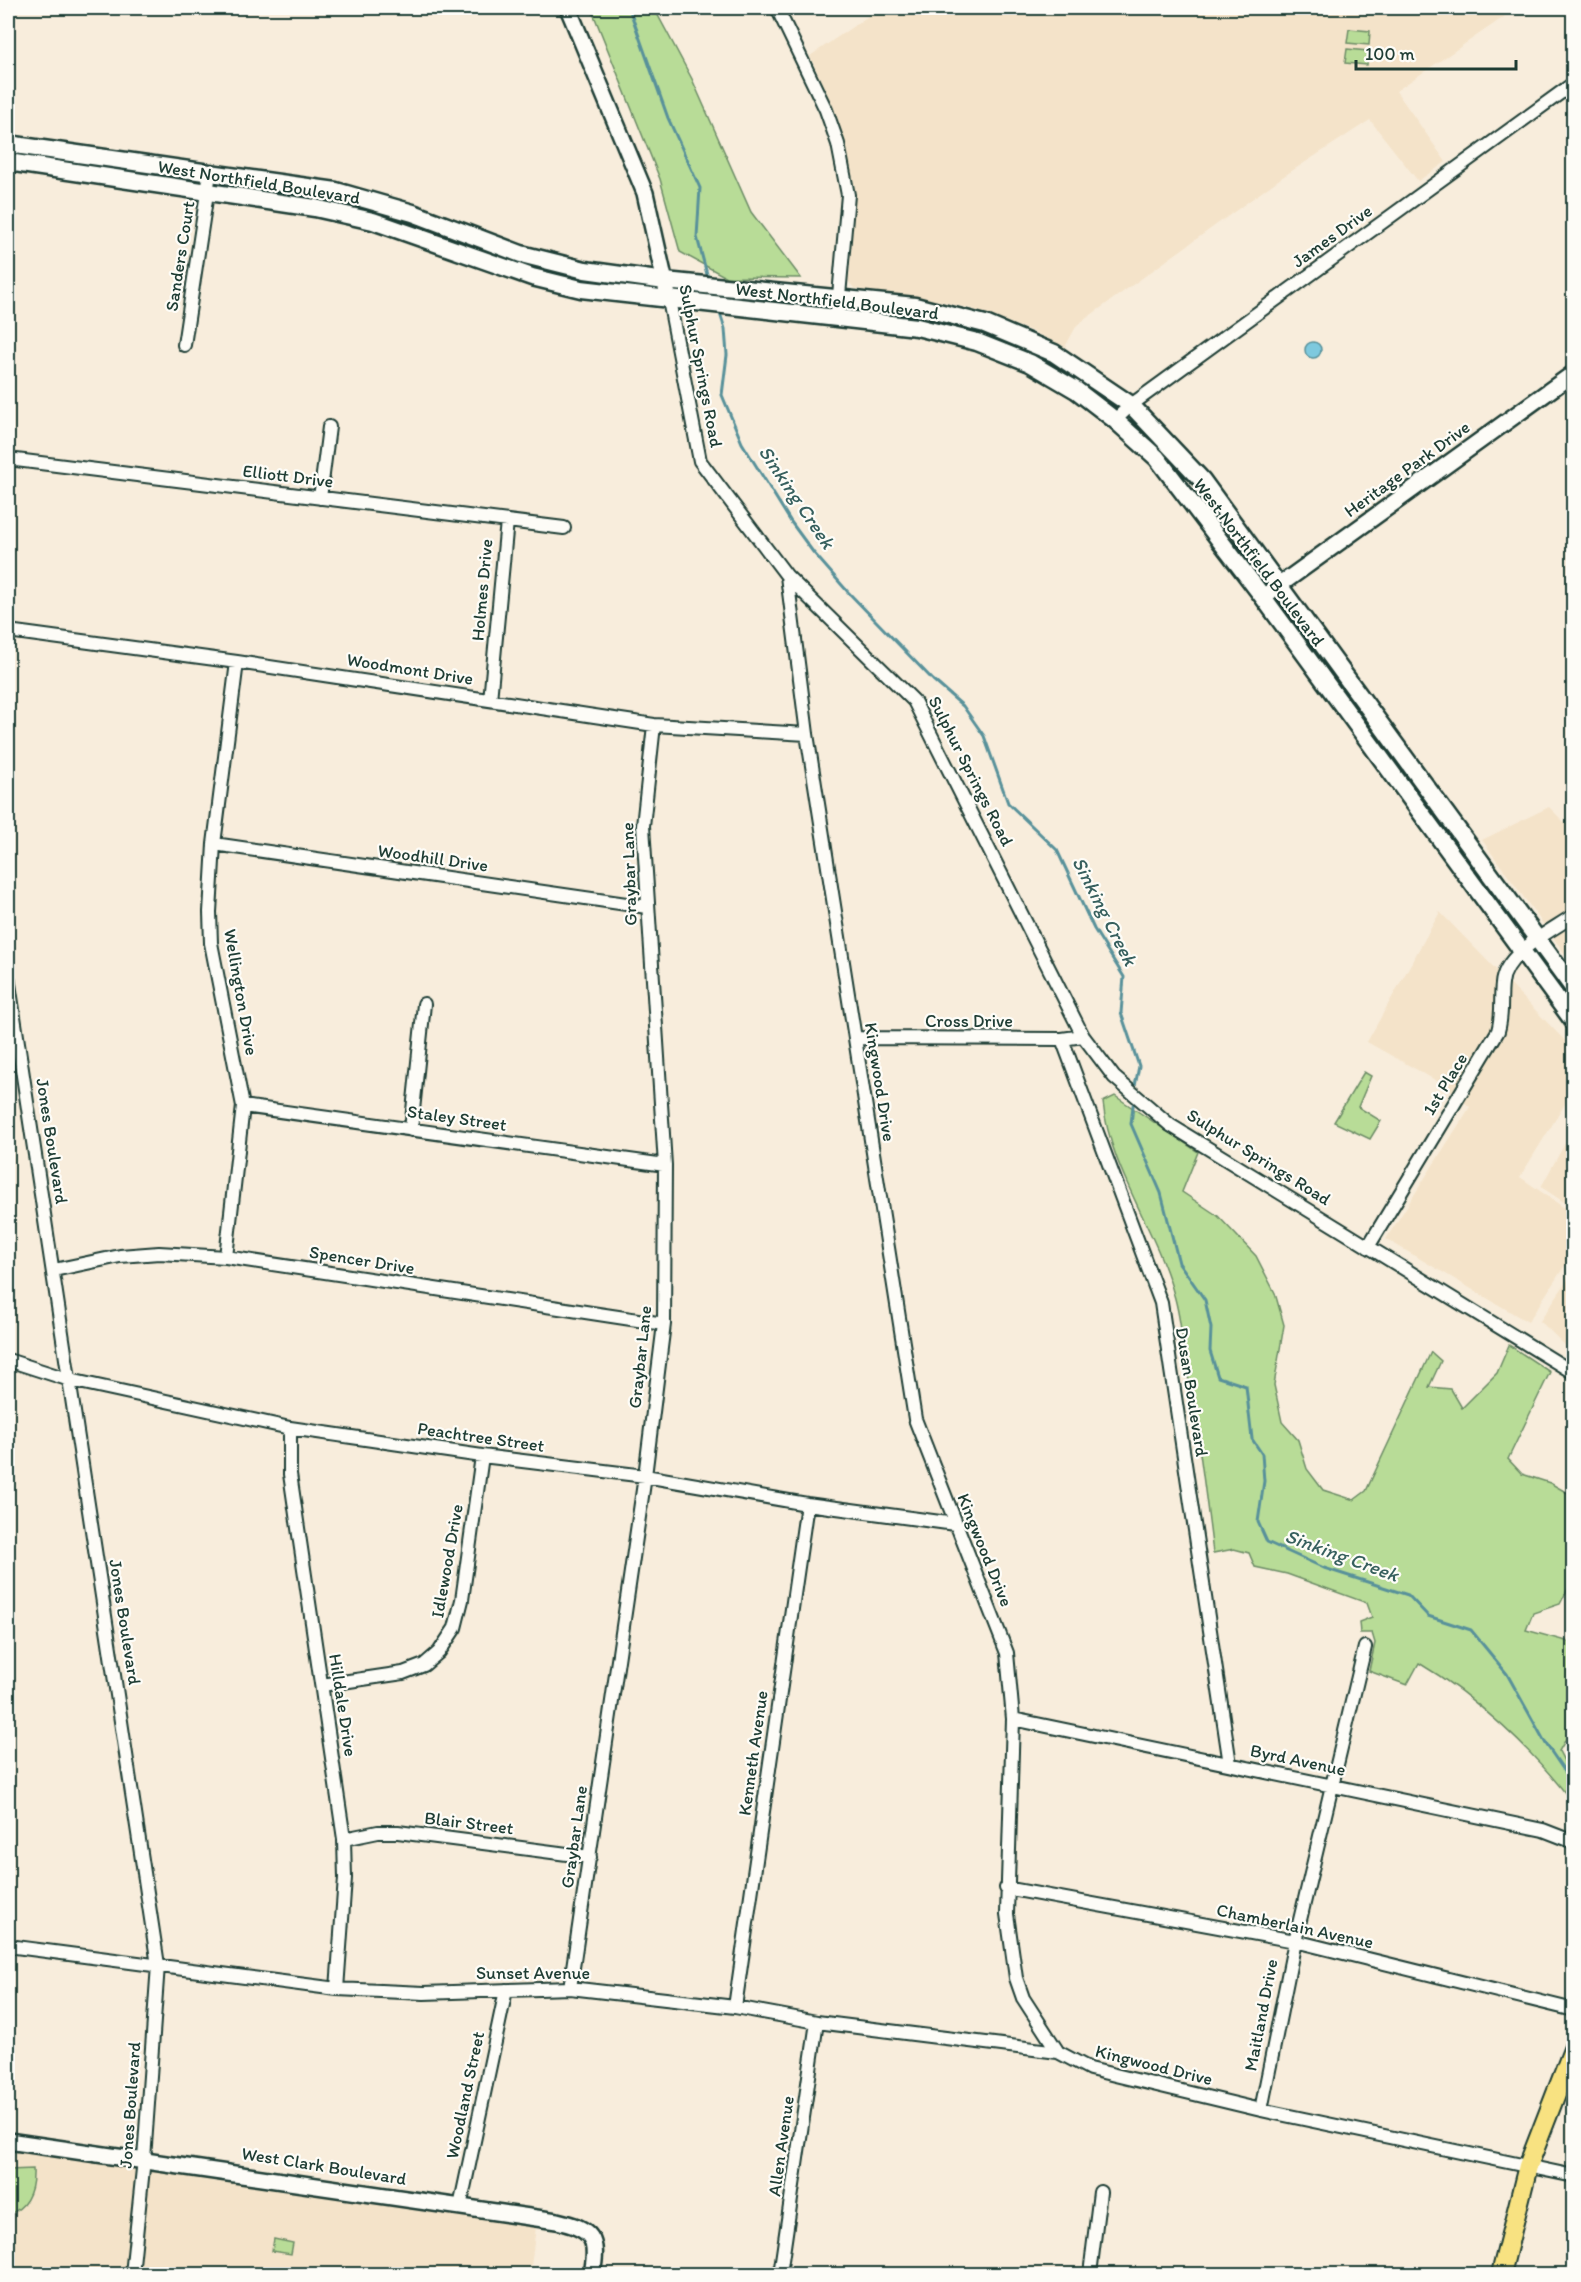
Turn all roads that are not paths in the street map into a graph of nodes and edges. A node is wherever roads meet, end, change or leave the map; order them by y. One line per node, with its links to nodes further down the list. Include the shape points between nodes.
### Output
1 (568, 8): 8 (street, Sulphur Springs Road, via 645,193)
2 (777, 8): 9 (street, via 838,144 848,195)
3 (1574, 83): 14 (street, James Drive)
4 (8, 144): 6 (main road, West Northfield Boulevard)
5 (8, 162): 7 (main road, West Northfield Boulevard)
6 (210, 173): 7 (street, Sanders Court); 8 (main road, West Northfield Boulevard, via 336,191 413,213 521,254 585,270)
7 (207, 192): 10 (main road, West Northfield Boulevard, via 373,221 532,277 581,289); 12 (street, Sanders Court)
8 (664, 281): 9 (main road, West Northfield Boulevard); 10 (street, Sulphur Springs Road)
9 (838, 298): 11 (street); 14 (main road, West Northfield Boulevard, via 915,306 985,324 1054,353)
10 (669, 300): 11 (main road, West Northfield Boulevard); 21 (street, Sulphur Springs Road, via 700,461)
11 (837, 318): 15 (main road, West Northfield Boulevard, via 917,327 977,342 1030,363 1076,390)
12 (184, 345)
13 (1574, 373): 22 (street, Heritage Park Drive)
14 (1131, 405): 15 (street, James Drive); 22 (main road, West Northfield Boulevard, via 1202,480)
15 (1115, 420): 23 (main road, West Northfield Boulevard, via 1157,458)
16 (329, 427): 18 (street)
17 (8, 459): 18 (street, Elliott Drive)
18 (320, 498): 19 (street, Elliott Drive)
19 (507, 521): 20 (street, Elliott Drive); 28 (street, Holmes Drive)
20 (564, 528)
21 (787, 576): 30 (street, Kingwood Drive); 40 (street, Sulphur Springs Road, via 914,701)
22 (1280, 584): 23 (street, Heritage Park Drive); 26 (main road, West Northfield Boulevard)
23 (1263, 597): 27 (main road, West Northfield Boulevard)
24 (8, 631): 25 (street, Woodmont Drive)
25 (237, 662): 28 (street, Woodmont Drive); 31 (street, Wellington Drive)
26 (1340, 668): 27 (main road); 34 (main road, West Northfield Boulevard)
27 (1323, 681): 35 (main road, West Northfield Boulevard)
28 (490, 700): 29 (street, Woodmont Drive)
29 (654, 725): 30 (street, Woodmont Drive); 32 (street, Graybar Lane, via 643,826)
30 (807, 734): 41 (street, Kingwood Drive)
31 (214, 844): 32 (street, Woodhill Drive); 43 (street, Wellington Drive, via 211,943)
32 (647, 907): 45 (street, Graybar Lane)
33 (1574, 915): 34 (street, 1st Place)
34 (1538, 940): 35 (street, 1st Place); 37 (main road, West Northfield Boulevard)
35 (1521, 952): 39 (main road, West Northfield Boulevard); 46 (street, 1st Place, via 1505,967 1503,1015 1498,1030)
36 (8, 977): 48 (street, Jones Boulevard)
37 (1574, 989)
38 (424, 1004): 44 (street)
39 (1574, 1022)
40 (1083, 1036): 42 (street, Cross Drive); 46 (street, Sulphur Springs Road, via 1128,1091 1170,1125)
41 (855, 1038): 42 (street, Cross Drive); 57 (street, Kingwood Drive, via 915,1419)
42 (1062, 1039): 61 (street, Dusan Boulevard, via 1161,1304)
43 (243, 1106): 44 (street, Staley Street); 47 (street, Wellington Drive)
44 (411, 1130): 45 (street, Staley Street)
45 (665, 1165): 49 (street, Graybar Lane)
46 (1368, 1247): 51 (street, Sulphur Springs Road)
47 (226, 1257): 48 (street, Spencer Drive, via 159,1253 120,1256); 49 (street, Spencer Drive)
48 (54, 1270): 52 (street, Jones Boulevard)
49 (664, 1324): 55 (street, Graybar Lane)
50 (8, 1360): 52 (street, Peachtree Street)
51 (1574, 1373)
52 (70, 1380): 53 (street, Peachtree Street); 69 (street, Jones Boulevard)
53 (290, 1428): 54 (street, Peachtree Street); 59 (street, Hilldale Drive, via 290,1474)
54 (482, 1456): 55 (street, Peachtree Street); 59 (street, Idlewood Drive, via 462,1600 455,1628 439,1652 424,1665 403,1673)
55 (645, 1476): 56 (street, Peachtree Street); 65 (street, Graybar Lane)
56 (807, 1504): 57 (street, Peachtree Street); 73 (street, Kenneth Avenue)
57 (955, 1524): 60 (street, Kingwood Drive, via 1007,1653)
58 (1365, 1647): 62 (street, Maitland Drive)
59 (322, 1685): 63 (street, Hilldale Drive)
60 (1013, 1719): 61 (street, Byrd Avenue); 66 (street, Kingwood Drive)
61 (1230, 1764): 62 (street, Byrd Avenue)
62 (1333, 1787): 64 (street, Byrd Avenue, via 1543,1830); 67 (street, Maitland Drive)
63 (345, 1839): 65 (street, Blair Street, via 398,1832); 71 (street, Hilldale Drive)
64 (1574, 1842)
65 (590, 1857): 70 (street, Graybar Lane)
66 (1006, 1888): 67 (street, Chamberlain Avenue); 77 (street, Kingwood Drive, via 1009,1938 1023,1998)
67 (1294, 1941): 74 (street, Chamberlain Avenue); 78 (street, Maitland Drive)
68 (8, 1946): 69 (street, Sunset Avenue)
69 (158, 1965): 71 (street, Sunset Avenue); 80 (street, Jones Boulevard)
70 (570, 1988): 72 (street, Sunset Avenue); 73 (street, Sunset Avenue)
71 (337, 1989): 72 (street, Sunset Avenue, via 424,1993)
72 (506, 1990): 84 (street, Woodland Street)
73 (735, 2007): 75 (street, Sunset Avenue)
74 (1574, 2010)
75 (817, 2022): 77 (street, Sunset Avenue); 87 (street, Allen Avenue)
76 (1574, 2047): 81 (main road)
77 (1058, 2052): 78 (street, Kingwood Drive, via 1090,2069)
78 (1261, 2110): 81 (street, Kingwood Drive)
79 (8, 2141): 80 (street, West Clark Boulevard)
80 (144, 2159): 84 (street, West Clark Boulevard); 85 (street, Jones Boulevard)
81 (1528, 2166): 82 (street, Kingwood Drive); 89 (main road)
82 (1574, 2176)
83 (1100, 2192): 88 (street)
84 (460, 2207): 86 (street, West Clark Boulevard, via 580,2226 594,2246)
85 (132, 2274)
86 (592, 2274)
87 (780, 2274)
88 (1090, 2274)
89 (1501, 2274)

